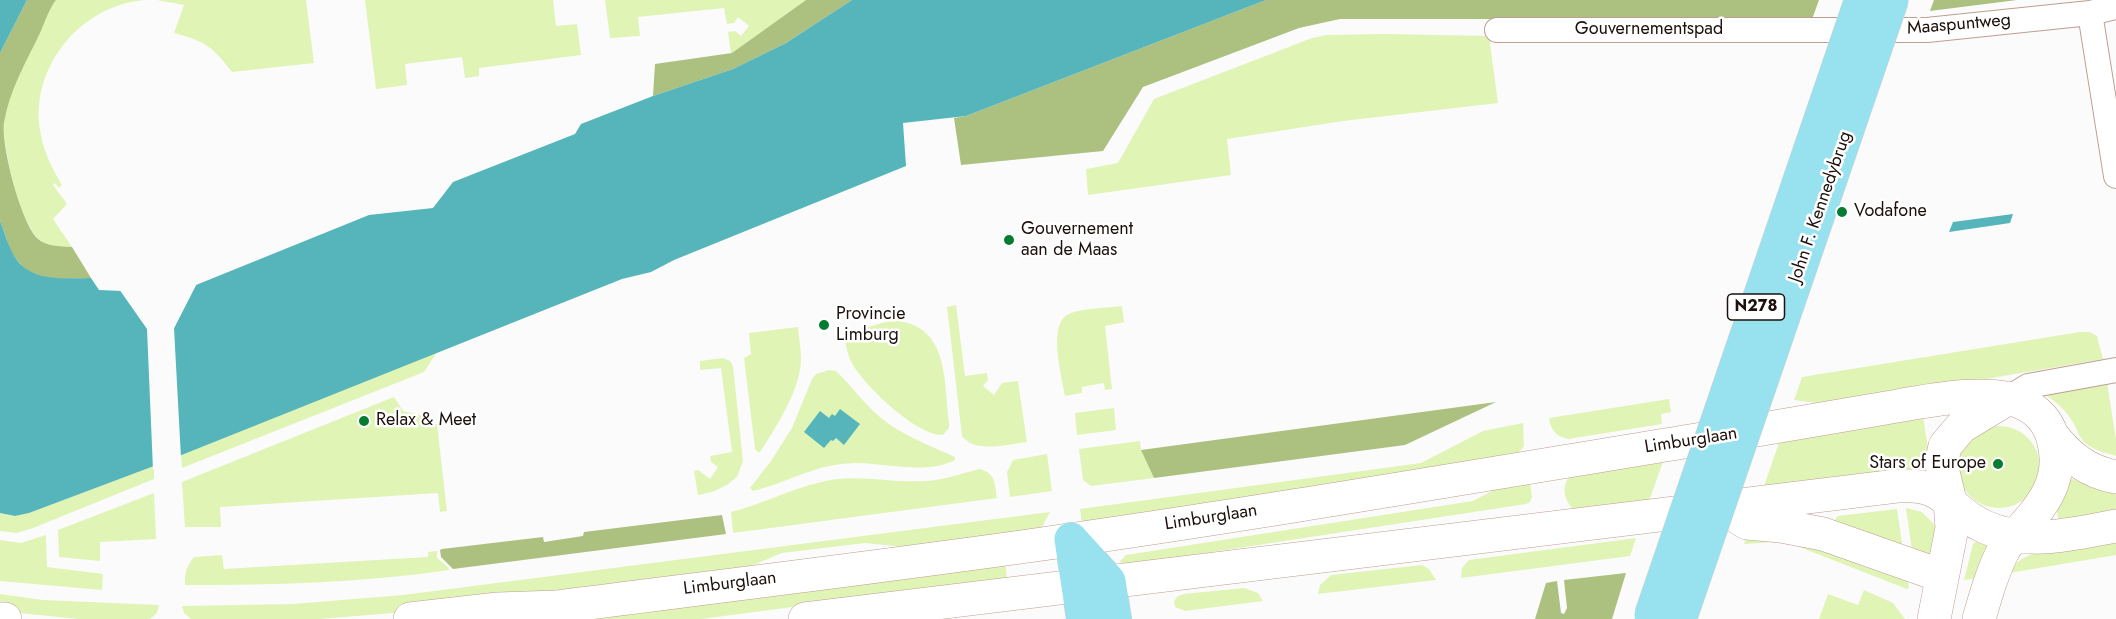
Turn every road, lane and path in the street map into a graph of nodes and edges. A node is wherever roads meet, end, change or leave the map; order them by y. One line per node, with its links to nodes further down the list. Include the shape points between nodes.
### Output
1 (1861, 0): 19 (main road, John F. Kennedybrug / N278, bridge)
2 (1892, 0): 19 (main road, John F. Kennedybrug / N278, bridge)
3 (2116, 7): 4 (street, Maaspuntweg)
4 (2090, 13): 5 (street, Maaspuntweg, via 1927,30); 7 (street)
5 (1801, 29): 6 (street, Gouvernementspad)
6 (1497, 30)
7 (2116, 176)
8 (2116, 370): 9 (street, via 2028,386)
9 (2009, 398): 10 (main road, via 2035,411); 12 (main road, via 1961,427 1946,446 1942,465); 16 (main road, Limburglaan, via 1937,400)
10 (2052, 435): 11 (main road, via 2083,465); 15 (main road, via 2057,463 2053,486)
11 (2116, 477)
12 (1950, 501): 13 (main road, via 1927,487 1907,485); 15 (main road, via 1983,526); 17 (main road, via 1952,537)
13 (1722, 507): 17 (main road, via 1747,523 1823,534); 18 (main road)
14 (2116, 526): 15 (main road, via 2039,538)
15 (2015, 536): 27 (main road, via 2005,547 1992,575)
16 (1071, 539): 18 (main road); 22 (main road, Limburglaan, via 568,605)
17 (1942, 576): 26 (main road)
18 (1094, 583): 23 (main road); 24 (main road); 25 (main road)
19 (1660, 618)
20 (0, 619): 21 (main road)
21 (5, 619)
22 (410, 619)
23 (805, 619)
24 (1083, 619)
25 (1115, 619)
26 (1934, 619)
27 (1979, 619)

